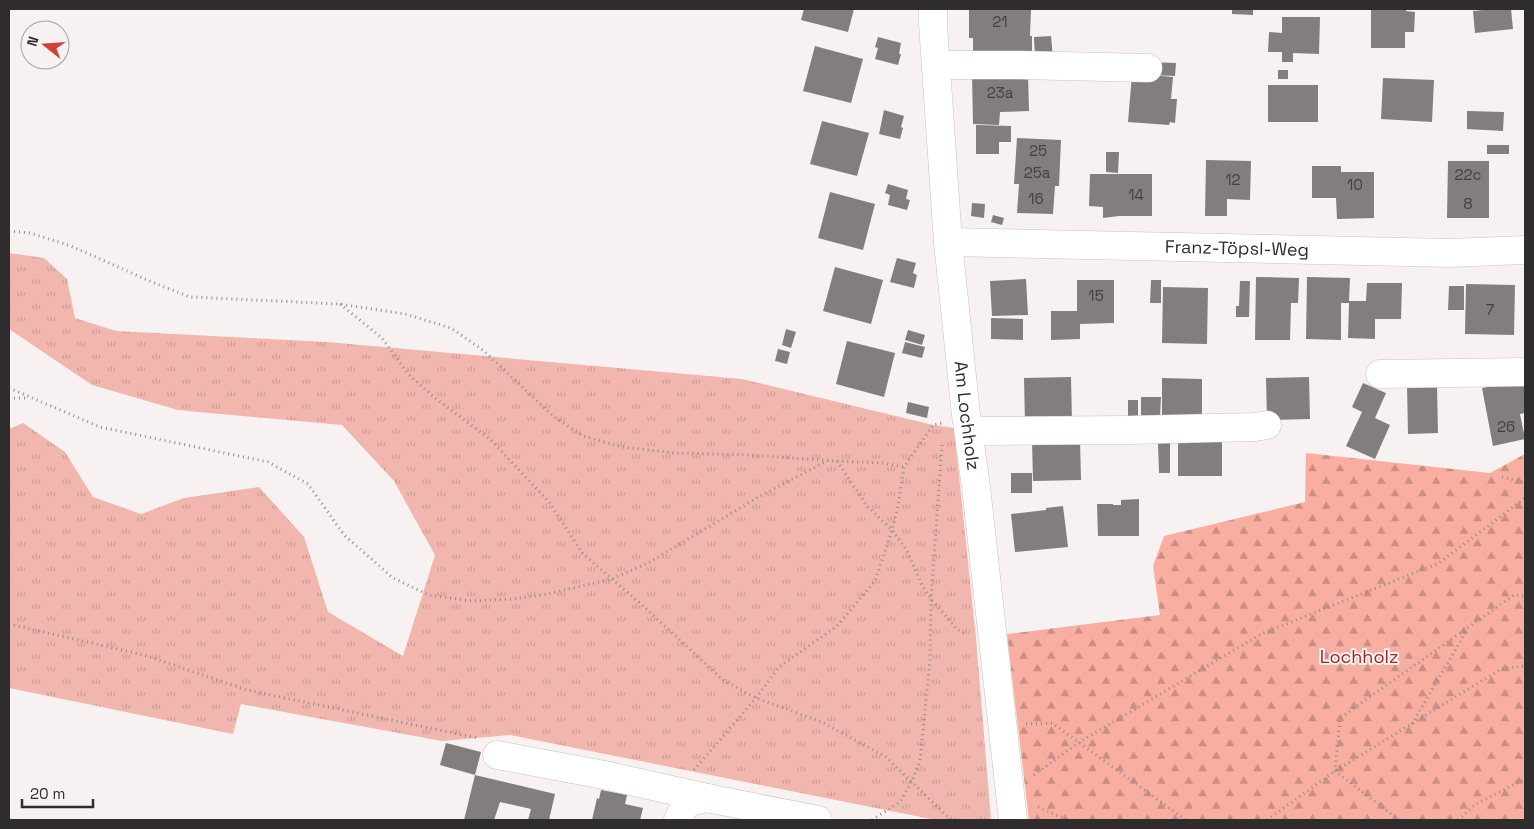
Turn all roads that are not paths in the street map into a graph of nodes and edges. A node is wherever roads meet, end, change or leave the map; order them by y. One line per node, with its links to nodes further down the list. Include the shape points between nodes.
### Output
1 (933, 9): 2 (street, Am Lochholz)
2 (936, 65): 3 (street); 4 (street, Am Lochholz)
3 (1148, 68)
4 (948, 242): 5 (street, Franz-Töpsl-Weg, via 1448,253); 9 (street, Am Lochholz)
5 (1525, 250)
6 (1525, 372): 7 (street)
7 (1380, 374)
8 (1267, 425): 9 (street, via 1130,430)
9 (952, 428): 14 (street, Am Lochholz, via 996,659)
10 (490, 747): 11 (street)
11 (697, 795): 12 (street, via 686,803); 13 (street)
12 (678, 820)
13 (818, 820)
14 (1013, 820)

